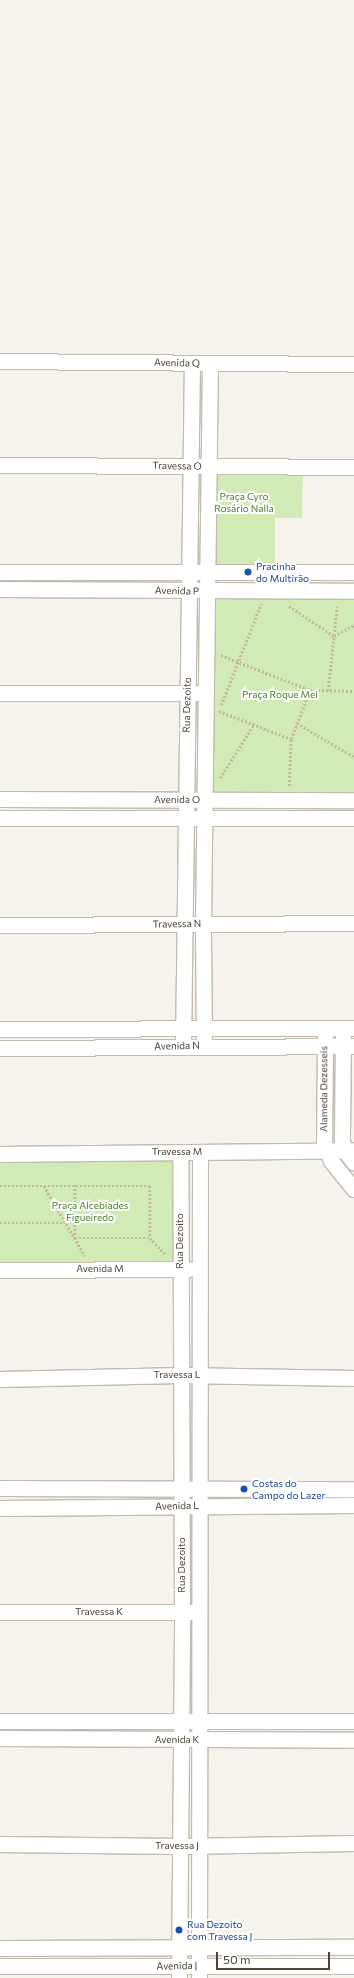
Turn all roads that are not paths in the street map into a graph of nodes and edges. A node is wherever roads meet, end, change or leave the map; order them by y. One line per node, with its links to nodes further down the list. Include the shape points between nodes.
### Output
1 (0, 361): 2 (street, Avenida Q)
2 (192, 363): 3 (street, Avenida Q); 6 (street, Rua Dezoito)
3 (210, 363): 4 (street, Avenida Q); 7 (street, Rua Dezoito)
4 (354, 364)
5 (0, 465): 6 (street, Travessa O)
6 (191, 465): 7 (street, Travessa O); 9 (street, Rua Dezoito)
7 (209, 466): 8 (street, Travessa O); 10 (street, Rua Dezoito)
8 (354, 467)
9 (189, 571): 10 (street, Avenida P); 12 (street, Avenida P); 17 (street, Rua Dezoito)
10 (208, 571): 13 (street, Avenida P); 18 (street, Rua Dezoito)
11 (0, 572): 12 (street, Avenida P)
12 (97, 572): 16 (street)
13 (314, 572): 14 (street, Avenida P); 19 (street)
14 (354, 572)
15 (0, 590): 16 (street, Avenida P)
16 (96, 590): 17 (street, Avenida P)
17 (189, 590): 18 (street, Avenida P); 22 (street, Rua Dezoito)
18 (207, 591): 19 (street, Avenida P); 23 (street, Rua Dezoito, via 206,649)
19 (316, 591): 20 (street, Avenida P)
20 (346, 591)
21 (0, 693): 22 (street)
22 (187, 693): 23 (street); 25 (street, Rua Dezoito)
23 (210, 704): 26 (street, Rua Dezoito)
24 (0, 799): 25 (street, Avenida O)
25 (186, 800): 26 (street, Avenida O); 29 (street, Rua Dezoito)
26 (205, 800): 27 (street, Avenida O); 30 (street, Rua Dezoito)
27 (354, 800)
28 (0, 818): 29 (street, Avenida O)
29 (186, 818): 30 (street, Avenida O); 33 (street, Rua Dezoito)
30 (205, 818): 31 (street, Avenida O); 34 (street, Rua Dezoito)
31 (354, 818)
32 (354, 923): 34 (street, Travessa N)
33 (184, 924): 34 (street, Travessa N); 35 (street, Travessa N); 36 (street, Rua Dezoito)
34 (203, 924): 37 (street, Rua Dezoito)
35 (0, 925)
36 (183, 1027): 37 (street, Avenida N); 40 (street, Avenida N); 44 (street, Rua Dezoito)
37 (203, 1028): 38 (street, Avenida N); 41 (street, Rua Dezoito)
38 (325, 1028): 39 (street, Avenida N); 42 (street, Alameda Dezesseis)
39 (348, 1028): 43 (street, Alameda Dezesseis)
40 (0, 1029)
41 (204, 1046): 42 (street, Avenida N); 44 (street, Avenida N)
42 (324, 1046): 43 (street, Avenida N); 47 (street, Alameda Dezesseis)
43 (348, 1046): 46 (street, Alameda Dezesseis, via 342,1140)
44 (183, 1047): 45 (street, Avenida N)
45 (0, 1048)
46 (349, 1150): 47 (street, Travessa M); 51 (street)
47 (326, 1151): 49 (street, Travessa M); 52 (street)
48 (180, 1152): 49 (street, Travessa M); 50 (street, Travessa M); 53 (street, Rua Dezoito)
49 (200, 1152): 54 (street, Rua Dezoito)
50 (0, 1154)
51 (354, 1163)
52 (354, 1188)
53 (180, 1269): 54 (street, Avenida M); 55 (street, Avenida M); 56 (street, Rua Dezoito)
54 (200, 1269): 57 (street, Rua Dezoito)
55 (0, 1270)
56 (180, 1375): 57 (street, Travessa L); 59 (street, Travessa L); 63 (street, Rua Dezoito)
57 (199, 1375): 58 (street, Travessa L); 61 (street, Rua Dezoito)
58 (354, 1378)
59 (0, 1379)
60 (0, 1488): 63 (street, Avenida L)
61 (199, 1489): 62 (street, Avenida L); 63 (street, Avenida L); 64 (street, Rua Dezoito)
62 (354, 1489)
63 (182, 1490): 66 (street, Rua Dezoito)
64 (199, 1505): 65 (street, Avenida L); 66 (street, Avenida L); 70 (street, Rua Dezoito)
65 (354, 1505)
66 (182, 1506): 67 (street, Avenida L); 69 (street, Rua Dezoito)
67 (0, 1508)
68 (0, 1612): 69 (street, Travessa K)
69 (182, 1612): 70 (street, Travessa K); 72 (street, Rua Dezoito)
70 (199, 1612): 73 (street, Rua Dezoito)
71 (0, 1721): 72 (street, Avenida K)
72 (180, 1721): 73 (street, Avenida K); 76 (street, Rua Dezoito)
73 (200, 1721): 74 (street, Avenida K); 77 (street, Rua Dezoito)
74 (354, 1721)
75 (0, 1738): 76 (street, Avenida K)
76 (181, 1740): 77 (street, Avenida K); 81 (street, Rua Dezoito)
77 (200, 1740): 78 (street, Avenida K); 82 (street, Rua Dezoito)
78 (354, 1740)
79 (0, 1844): 81 (street, Travessa J)
80 (354, 1844): 82 (street, Travessa J)
81 (180, 1846): 82 (street, Travessa J); 85 (street, Rua Dezoito)
82 (200, 1846): 86 (street, Rua Dezoito)
83 (354, 1947): 86 (street, Avenida J)
84 (0, 1948): 85 (street, Avenida J)
85 (179, 1948): 86 (street, Avenida J); 89 (street, Rua Dezoito)
86 (200, 1948): 90 (street, Rua Dezoito)
87 (0, 1966): 89 (street, Avenida J)
88 (354, 1966): 90 (street, Avenida J)
89 (179, 1972): 90 (street, Avenida J)
90 (199, 1972)

